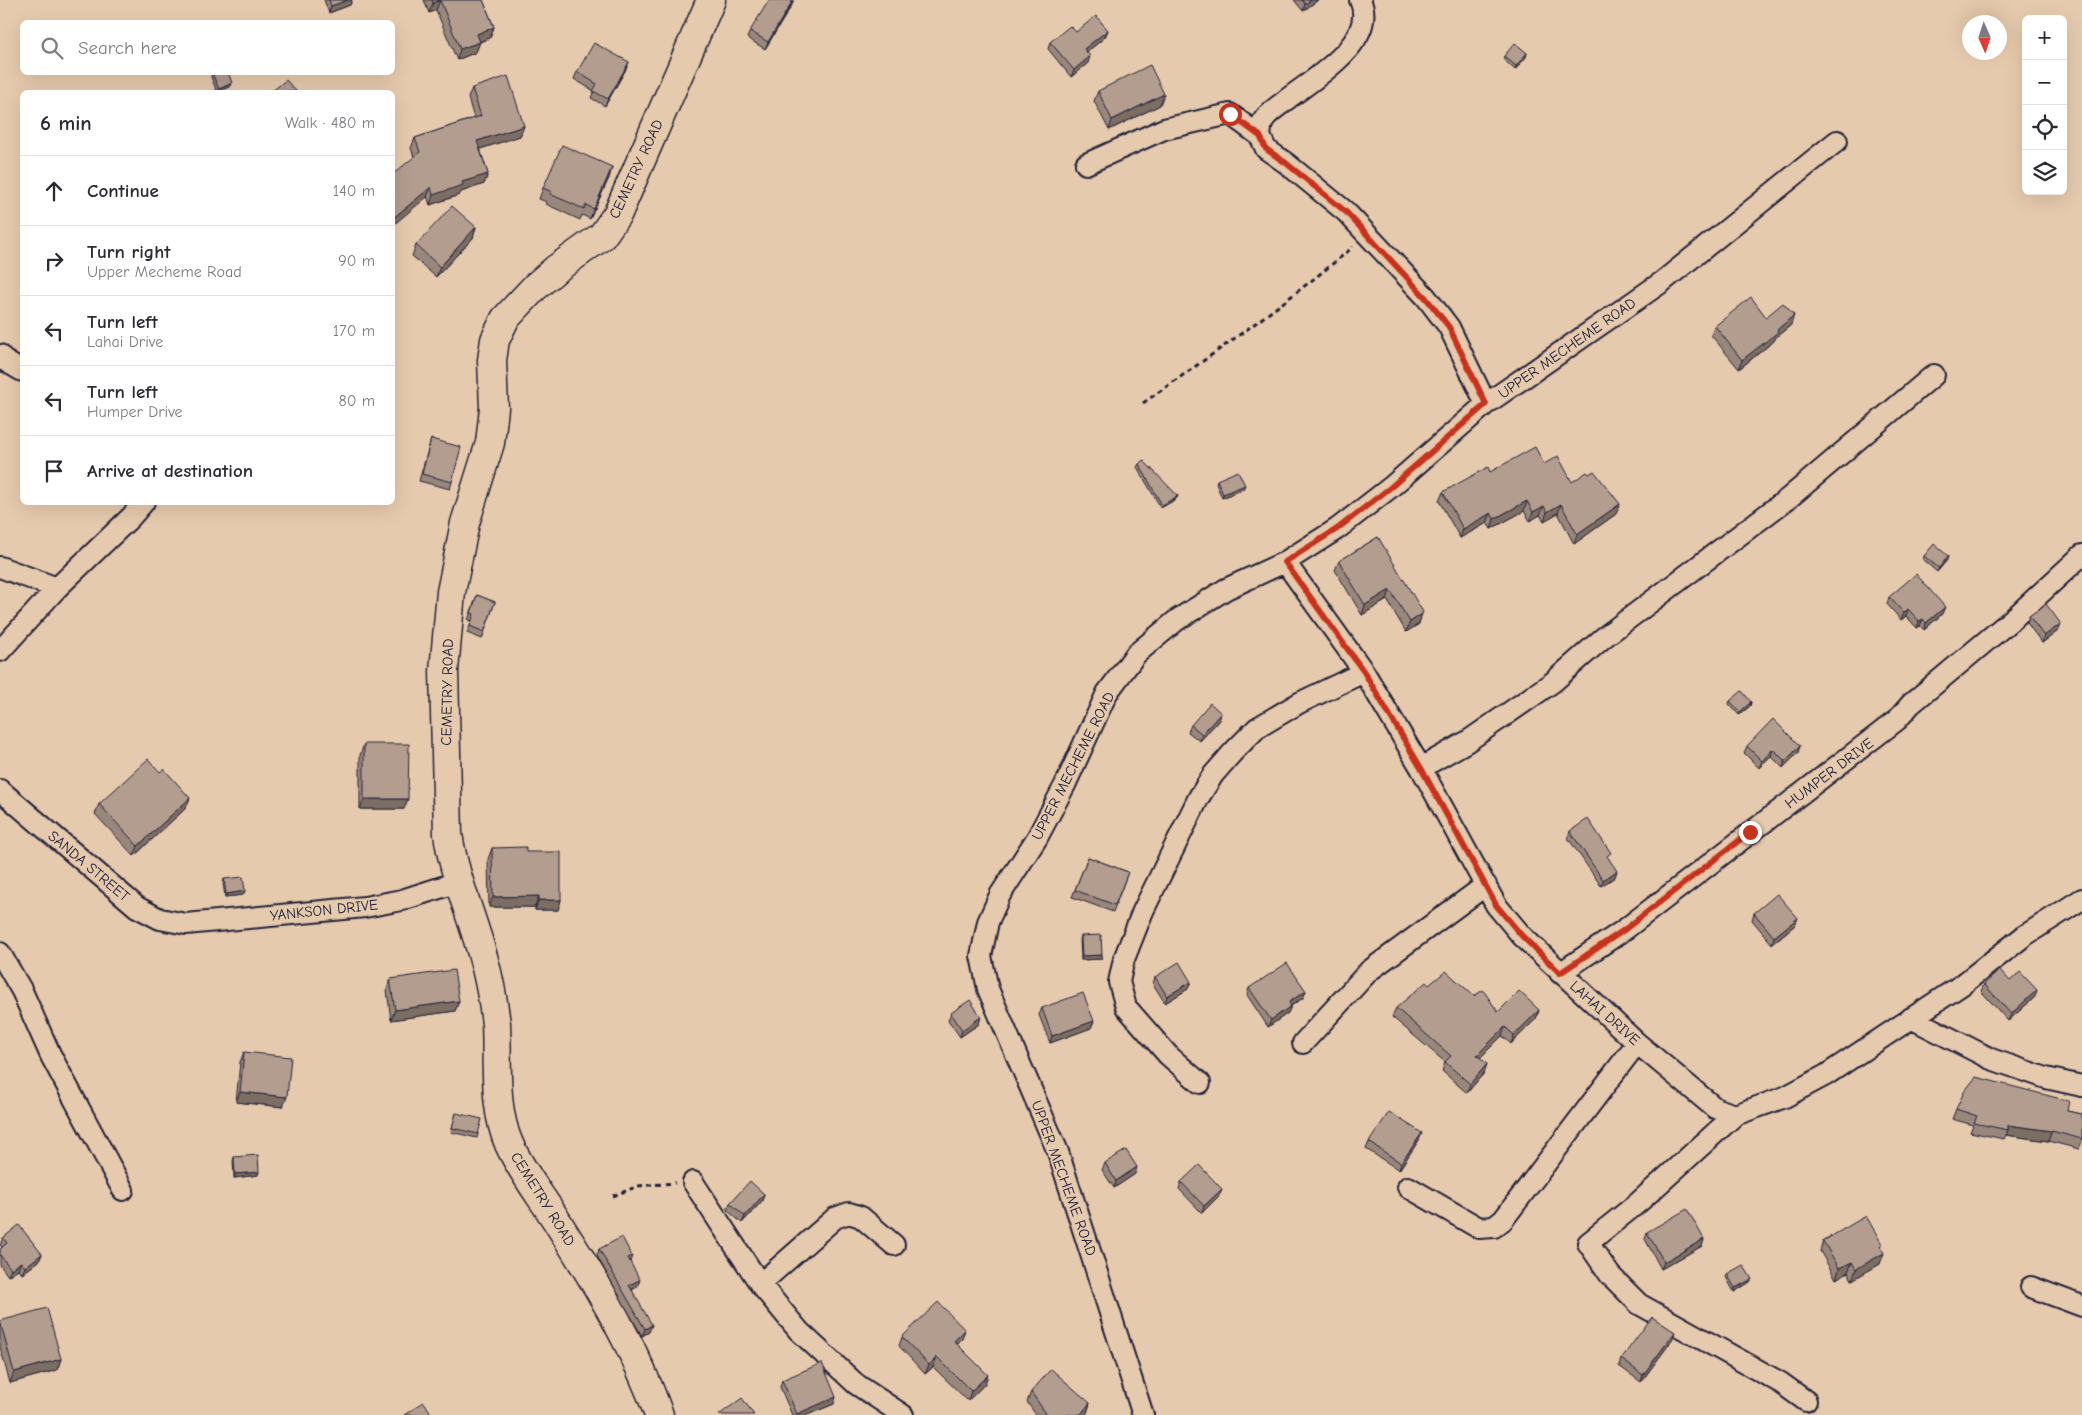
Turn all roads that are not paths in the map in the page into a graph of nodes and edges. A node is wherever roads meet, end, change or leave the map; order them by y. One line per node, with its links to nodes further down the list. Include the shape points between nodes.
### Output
1 (711, 0): 19 (street, CEMETRY ROAD, via 618,214 602,236 535,287 505,319 495,340 490,443 458,557 444,671 448,834)
2 (1360, 0): 3 (street, via 1363,26 1350,48 1262,121)
3 (1260, 136): 5 (street, via 1230,114 1164,129); 9 (street, via 1266,149 1346,212 1426,298 1449,327)
4 (1836, 141): 9 (street, UPPER MECHEME ROAD, via 1662,282)
5 (1086, 164)
6 (0, 355): 7 (street)
7 (20, 370)
8 (1934, 375): 17 (street, via 1790,497 1603,638 1553,682 1468,741)
9 (1486, 404): 12 (street, UPPER MECHEME ROAD, via 1391,487 1337,529)
10 (142, 505): 14 (street)
11 (2082, 555): 24 (street, HUMPER DRIVE, via 2016,616 1911,704 1897,720 1624,930)
12 (1285, 562): 16 (street, LAHAI DRIVE); 41 (street, UPPER MECHEME ROAD, via 1226,589 1177,620 1136,654 1107,693 1065,785 1037,838 1000,896 988,922 981,956 988,989 1058,1152)
13 (0, 566): 14 (street)
14 (58, 588): 15 (street)
15 (0, 651)
16 (1364, 672): 17 (street, LAHAI DRIVE); 28 (street, via 1299,703 1258,728 1233,752 1213,775 1200,797 1143,911 1124,959 1119,982 1126,1007 1168,1055)
17 (1421, 768): 20 (street, LAHAI DRIVE)
18 (0, 790): 22 (street, SANDA STREET, via 137,906 160,919)
19 (458, 882): 22 (street, YANKSON DRIVE, via 365,908); 39 (street, CEMETRY ROAD, via 487,971 496,1022 499,1104 509,1143 626,1337)
20 (1486, 886): 24 (street, LAHAI DRIVE, via 1496,905 1522,936); 26 (street, via 1369,971)
21 (2082, 900): 25 (street, via 2024,936 1963,984)
22 (186, 924)
23 (0, 953): 33 (street)
24 (1560, 973): 27 (street, LAHAI DRIVE)
25 (1911, 1018): 29 (street, via 1991,1059 2046,1078); 30 (street, via 1826,1075 1785,1097)
26 (1302, 1043)
27 (1637, 1043): 30 (street, LAHAI DRIVE, via 1715,1108); 32 (street, via 1503,1220 1494,1227 1480,1228)
28 (1200, 1083)
29 (2082, 1086)
30 (1735, 1115): 38 (street, via 1639,1202 1588,1243 1610,1275 1639,1304 1781,1383)
31 (693, 1182): 35 (street)
32 (1408, 1187)
33 (123, 1190)
34 (894, 1245): 35 (street, via 861,1217 849,1213 835,1218)
35 (760, 1284): 40 (street, via 799,1331 856,1384)
36 (2031, 1287): 37 (street)
37 (2082, 1306)
38 (1806, 1401)
39 (659, 1415)
40 (903, 1415)
41 (1143, 1415)

